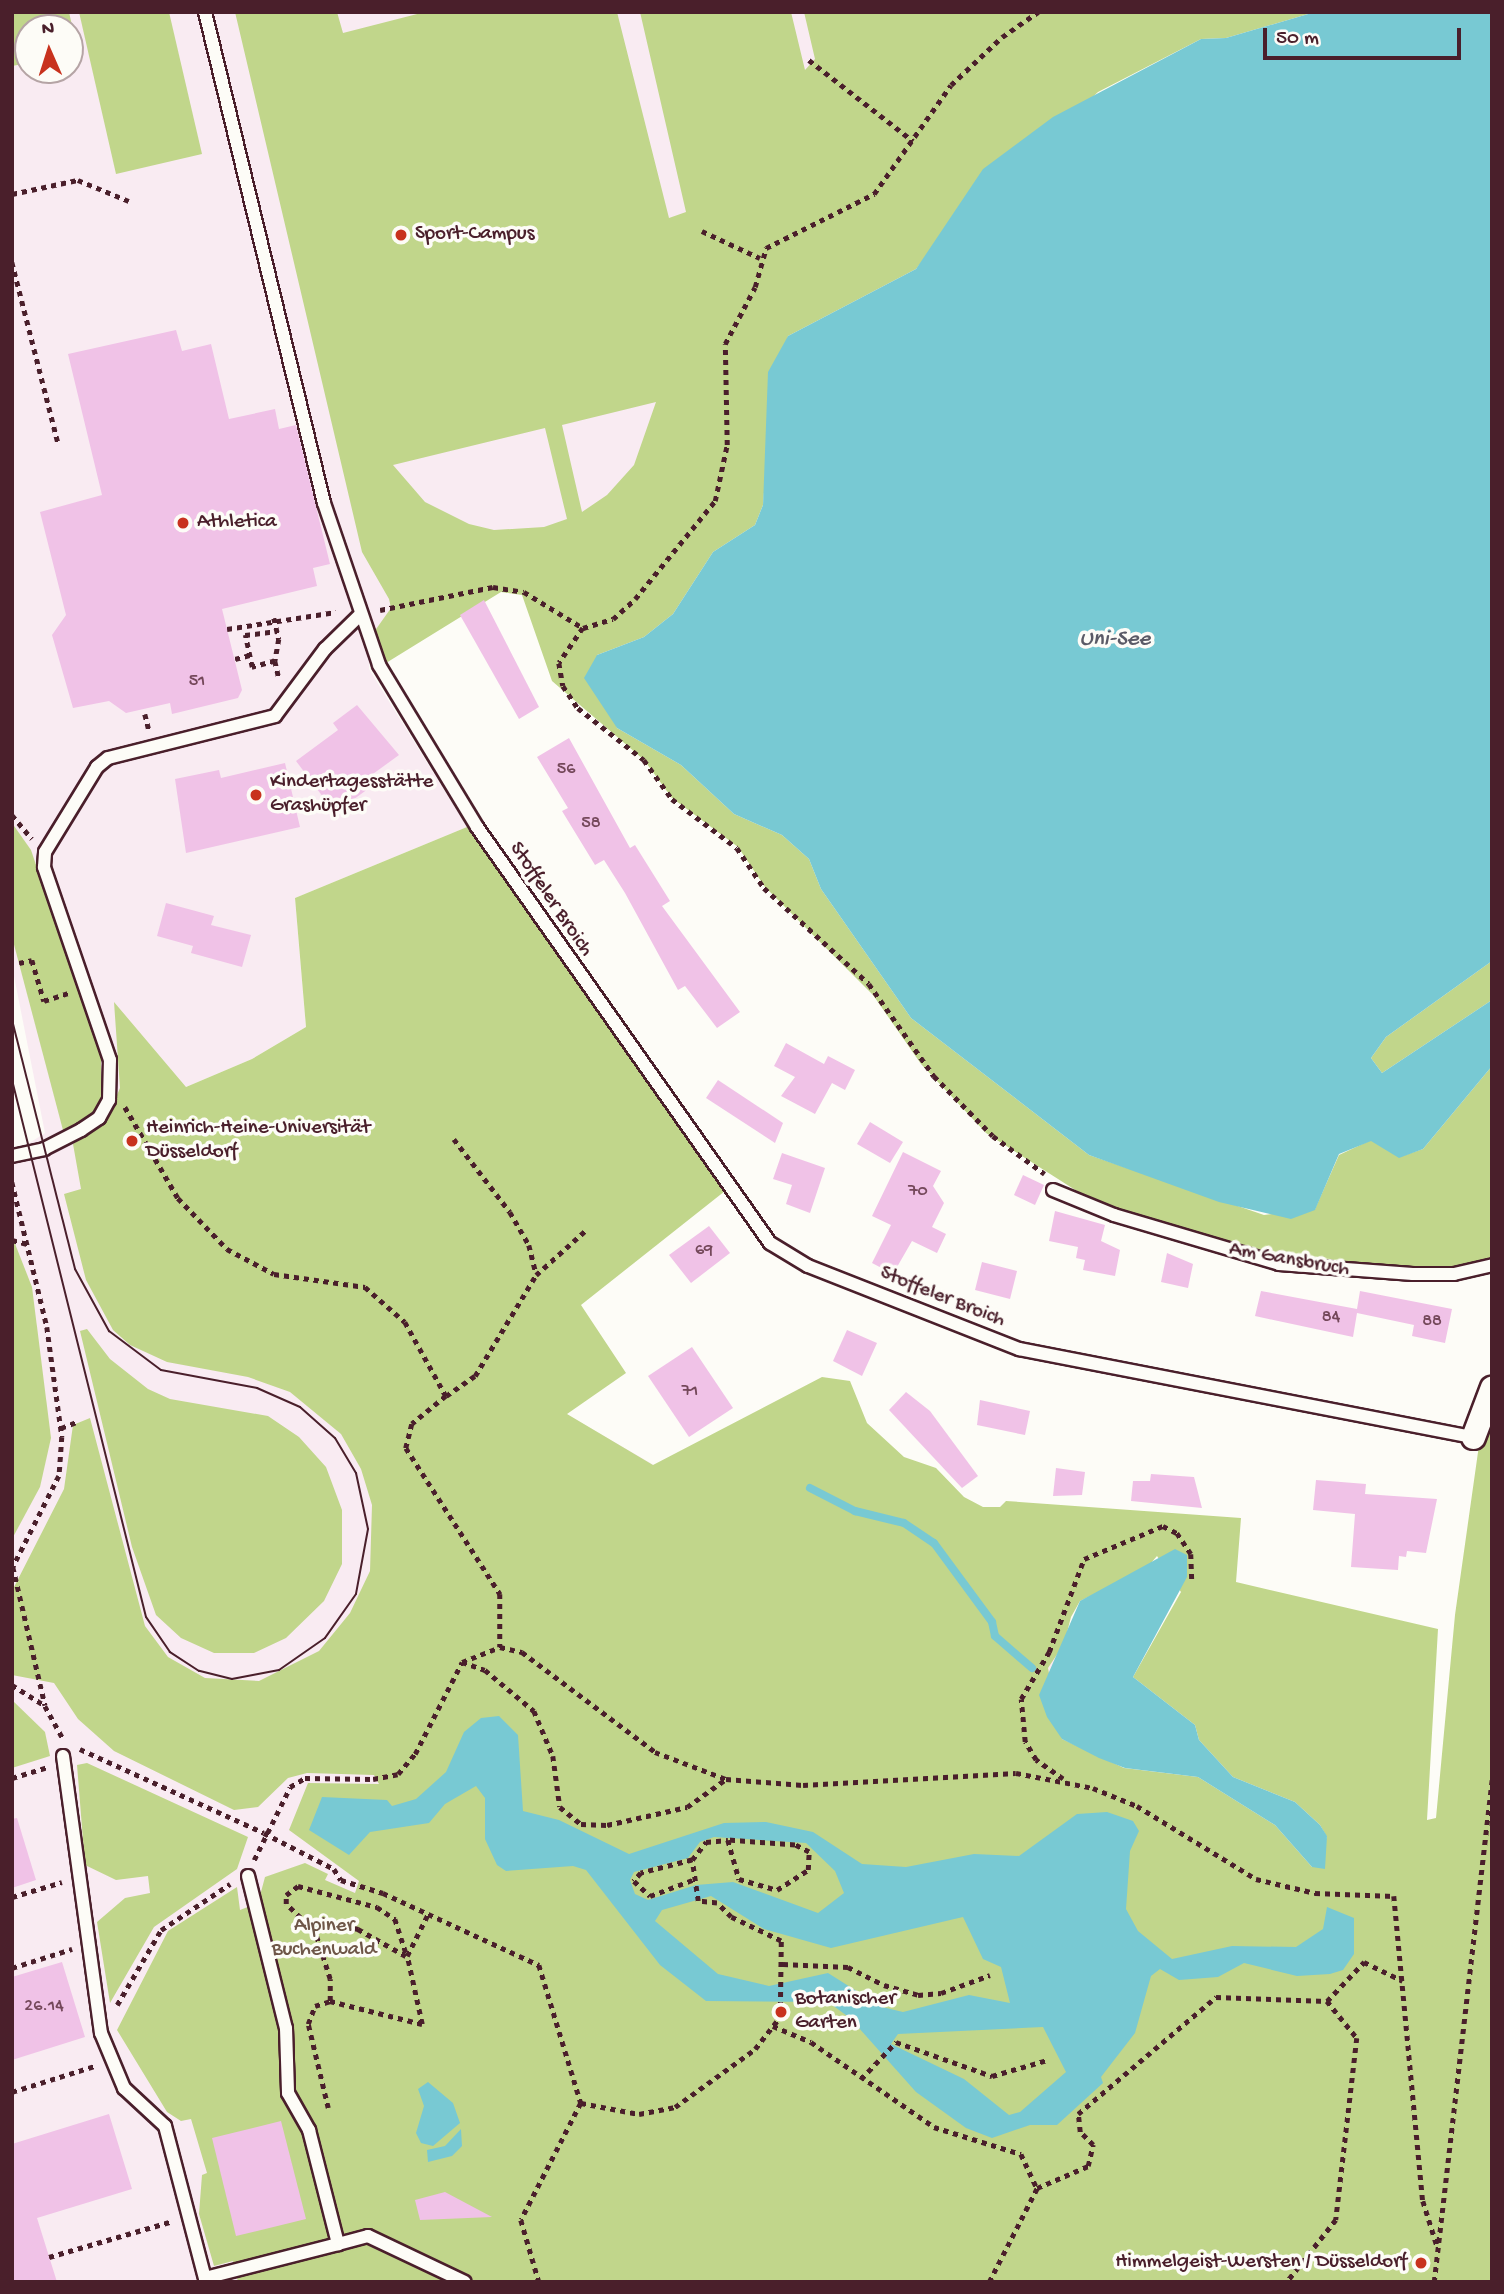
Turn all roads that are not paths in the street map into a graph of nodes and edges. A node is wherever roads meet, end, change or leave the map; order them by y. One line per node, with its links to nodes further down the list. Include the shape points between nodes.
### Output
1 (205, 12): 2 (lane, Stoffeler Broich, via 324,503)
2 (361, 614): 3 (lane, via 325,649 275,716 108,758 45,852 44,867 110,1060 108,1100 99,1118 81,1130 44,1149); 7 (lane, Stoffeler Broich, via 380,666 477,827 770,1243 789,1257 1019,1349)
3 (12, 1156)
4 (1053, 1190): 5 (lane, Am Gansbruch, via 1114,1215 1279,1264 1413,1274 1454,1274)
5 (1492, 1265)
6 (1492, 1387): 7 (street)
7 (1473, 1437)
8 (63, 1759): 11 (lane, via 101,2033 124,2088 165,2126)
9 (248, 1876): 10 (lane, via 286,2028 288,2093 309,2130)
10 (338, 2244): 11 (lane); 12 (lane, via 368,2235)
11 (206, 2280)
12 (465, 2282)

